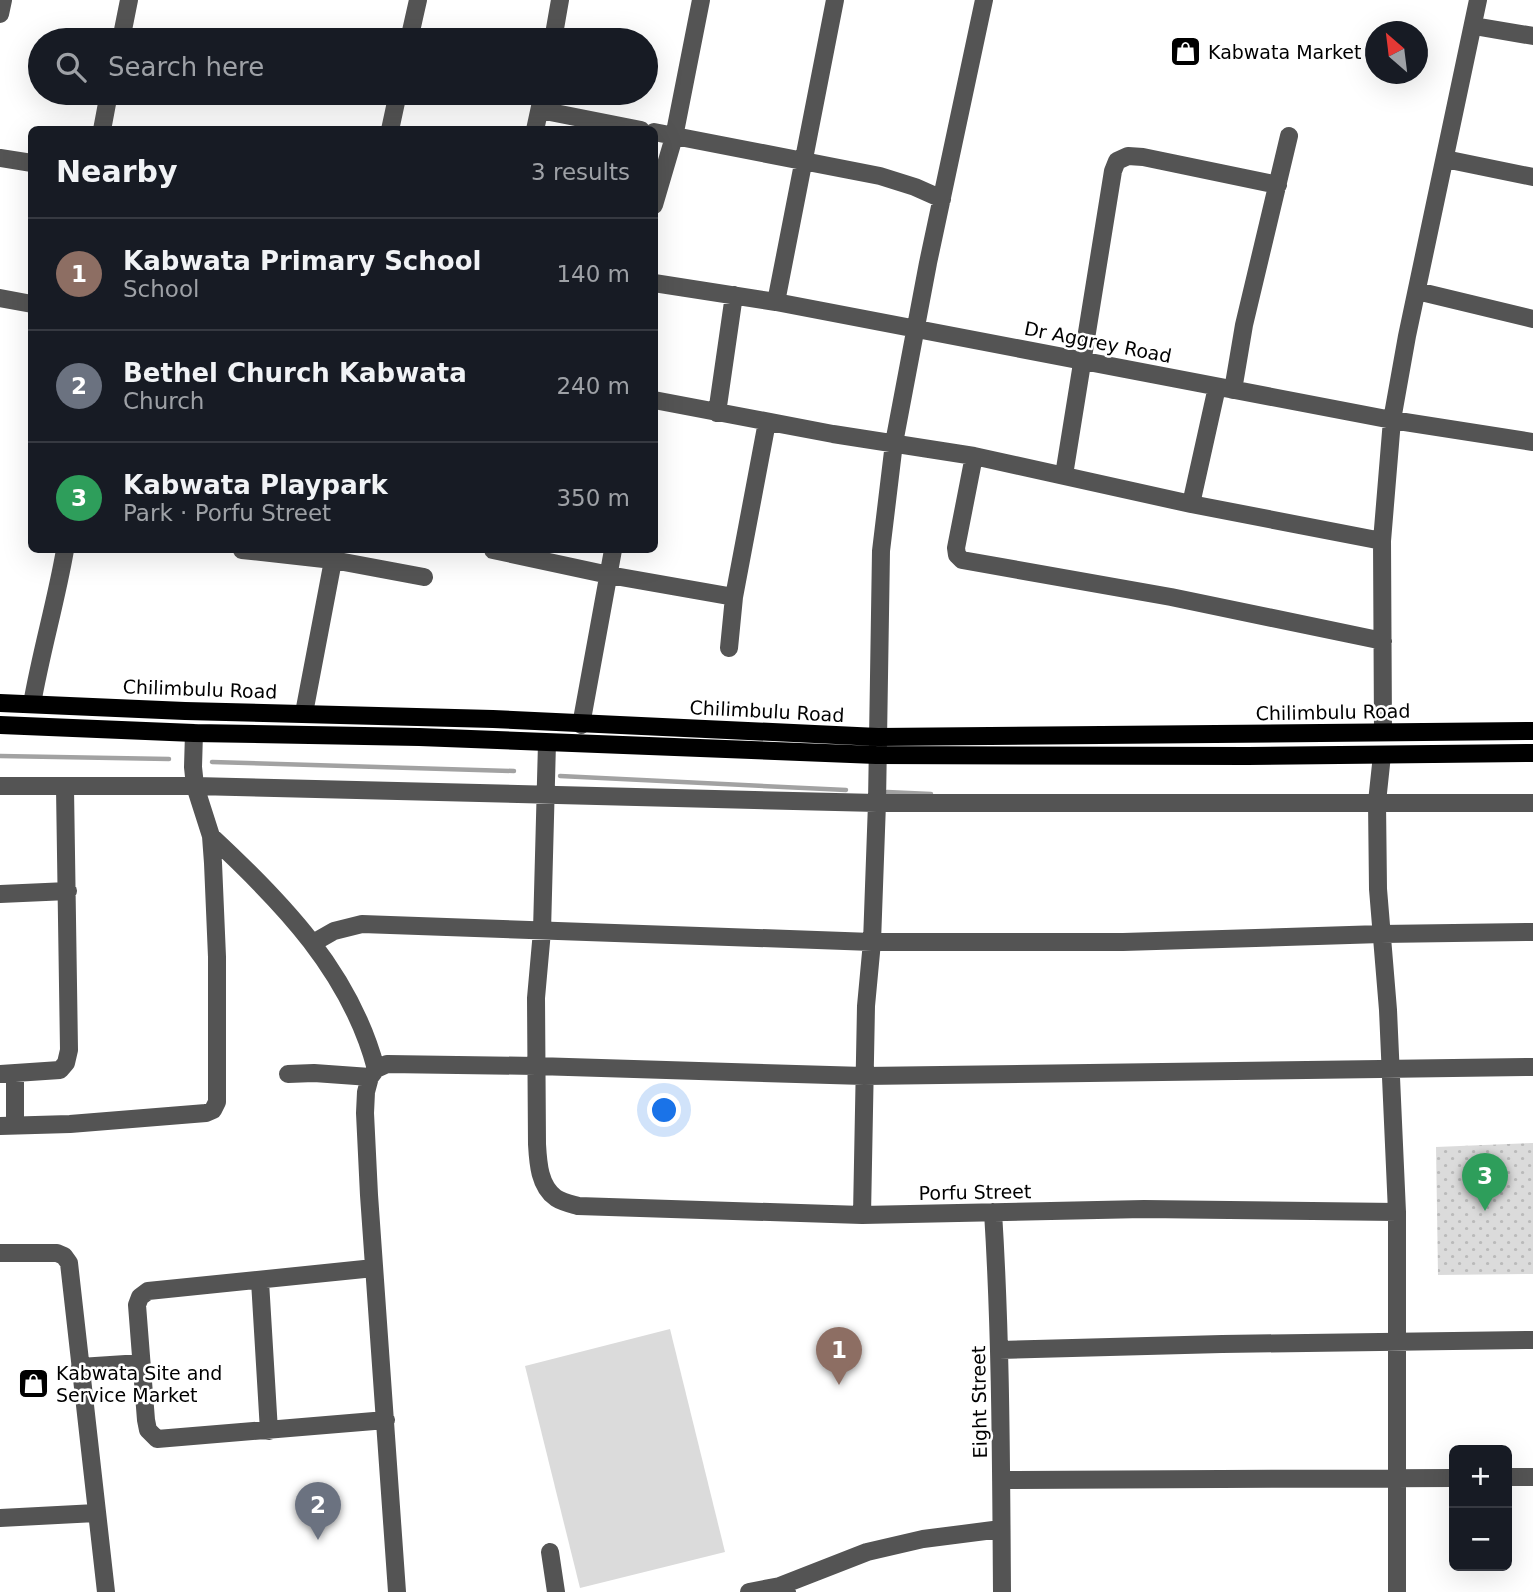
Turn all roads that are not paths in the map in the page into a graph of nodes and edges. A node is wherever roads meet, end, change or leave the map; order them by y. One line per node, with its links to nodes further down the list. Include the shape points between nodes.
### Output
1 (3, 0): 9 (street)
2 (129, 0): 11 (street)
3 (418, 0): 12 (street)
4 (560, 0): 13 (street)
5 (701, 0): 25 (street)
6 (835, 0): 28 (street)
7 (984, 0): 33 (street)
8 (1478, 0): 10 (street)
9 (0, 14)
10 (1474, 26): 14 (street); 27 (street)
11 (123, 28)
12 (412, 28)
13 (555, 28)
14 (1533, 36)
15 (107, 105): 19 (street)
16 (395, 105): 20 (street)
17 (540, 105): 21 (street)
18 (555, 105): 22 (street)
19 (103, 126)
20 (391, 126)
21 (536, 126)
22 (627, 126)
23 (658, 133): 25 (street)
24 (1289, 136): 31 (street)
25 (674, 137): 28 (street); 32 (street)
26 (0, 158): 29 (street)
27 (1445, 159): 30 (street); 35 (street)
28 (803, 161): 33 (street, via 880,176); 38 (street)
29 (28, 162)
30 (1533, 177)
31 (1278, 185): 42 (street, via 1143,157 1117,161); 43 (street)
32 (658, 191)
33 (942, 199): 41 (street)
34 (658, 284): 36 (street, Dr Aggrey Road)
35 (1417, 291): 40 (street); 46 (street)
36 (734, 295): 38 (street, Dr Aggrey Road); 45 (street)
37 (0, 298): 39 (street)
38 (776, 302): 41 (street, Dr Aggrey Road)
39 (28, 303)
40 (1533, 319)
41 (917, 328): 42 (street, Dr Aggrey Road); 49 (street)
42 (1083, 360): 43 (street, Dr Aggrey Road); 51 (street)
43 (1225, 388): 46 (street, Dr Aggrey Road); 52 (street)
44 (658, 401): 45 (street)
45 (717, 413): 47 (street)
46 (1392, 420): 48 (street, Dr Aggrey Road); 53 (street)
47 (767, 422): 49 (street); 61 (street)
48 (1533, 442)
49 (894, 443): 50 (street); 73 (street, via 881,551)
50 (974, 456): 51 (street); 62 (street, via 956,548 961,560)
51 (1064, 475): 52 (street)
52 (1191, 504): 53 (street)
53 (1382, 541): 62 (street)
54 (64, 553): 65 (street)
55 (297, 553): 58 (street)
56 (507, 553): 59 (street)
57 (613, 553): 59 (street)
58 (334, 555): 60 (street); 66 (street)
59 (609, 575): 61 (street); 68 (street)
60 (424, 577)
61 (734, 597): 63 (street)
62 (1383, 641): 70 (street)
63 (729, 648)
64 (0, 703): 65 (main road, Chilimbulu Road)
65 (32, 704): 66 (main road, Chilimbulu Road)
66 (304, 713): 68 (main road, Chilimbulu Road)
67 (0, 724): 71 (main road, Chilimbulu Road)
68 (581, 725): 73 (main road, Chilimbulu Road)
69 (1533, 731): 70 (main road, Chilimbulu Road)
70 (1383, 732): 73 (main road, Chilimbulu Road)
71 (194, 733): 72 (main road, Chilimbulu Road); 77 (street)
72 (547, 743): 73 (main road, Chilimbulu Road); 79 (street)
73 (877, 746): 75 (main road, Chilimbulu Road); 81 (street)
74 (1533, 753): 75 (main road, Chilimbulu Road)
75 (1382, 755): 80 (street)
76 (0, 786): 78 (street)
77 (195, 786): 78 (street); 79 (street); 83 (street)
78 (65, 788): 84 (street)
79 (546, 796): 81 (street); 86 (street)
80 (1377, 802): 81 (street); 82 (street); 88 (street)
81 (877, 803): 89 (street)
82 (1533, 803)
83 (211, 836): 90 (street, via 256,877); 98 (street, via 217,970 217,1102 213,1110)
84 (68, 891): 85 (street); 95 (street, via 66,1063 60,1070)
85 (0, 894)
86 (542, 931): 89 (street); 90 (street, via 362,924 334,931); 91 (street)
87 (1533, 932): 88 (street)
88 (1381, 934): 89 (street, via 1123,942); 93 (street)
89 (872, 942): 97 (street)
90 (313, 943): 94 (street, via 362,1024)
91 (536, 1066): 94 (street, via 387,1064); 97 (street); 101 (street, Porfu Street, via 538,1168 555,1197 578,1206)
92 (1533, 1067): 93 (street)
93 (1391, 1069): 97 (street); 100 (street)
94 (373, 1073): 96 (street); 103 (street, via 365,1113)
95 (7, 1074): 98 (street)
96 (288, 1074)
97 (864, 1076): 101 (street)
98 (7, 1126)
99 (993, 1212): 100 (street, Porfu Street); 101 (street, Porfu Street); 107 (street, Eight Street)
100 (1397, 1212): 106 (street)
101 (862, 1215)
102 (0, 1253): 109 (street, via 57,1253 69,1263)
103 (374, 1268): 104 (street); 110 (street)
104 (260, 1281): 108 (street, via 148,1291 137,1305); 111 (street)
105 (1533, 1340): 106 (street)
106 (1396, 1341): 107 (street); 115 (street)
107 (999, 1350): 116 (street, Eight Street)
108 (141, 1363): 109 (street); 111 (street, via 146,1420 157,1439)
109 (80, 1367): 117 (street)
110 (386, 1420): 111 (street); 123 (street)
111 (270, 1431)
112 (1512, 1477): 113 (street)
113 (1533, 1477)
114 (1449, 1478): 115 (street)
115 (1396, 1479): 116 (street); 127 (street)
116 (1001, 1480): 119 (street, Eight Street)
117 (96, 1513): 118 (street); 122 (street)
118 (0, 1518)
119 (1002, 1529): 121 (street, via 867,1552); 126 (street, Eight Street)
120 (550, 1552): 124 (street)
121 (783, 1589): 125 (street)
122 (106, 1592)
123 (397, 1592)
124 (556, 1592)
125 (749, 1592)
126 (1002, 1592)
127 (1397, 1592)

